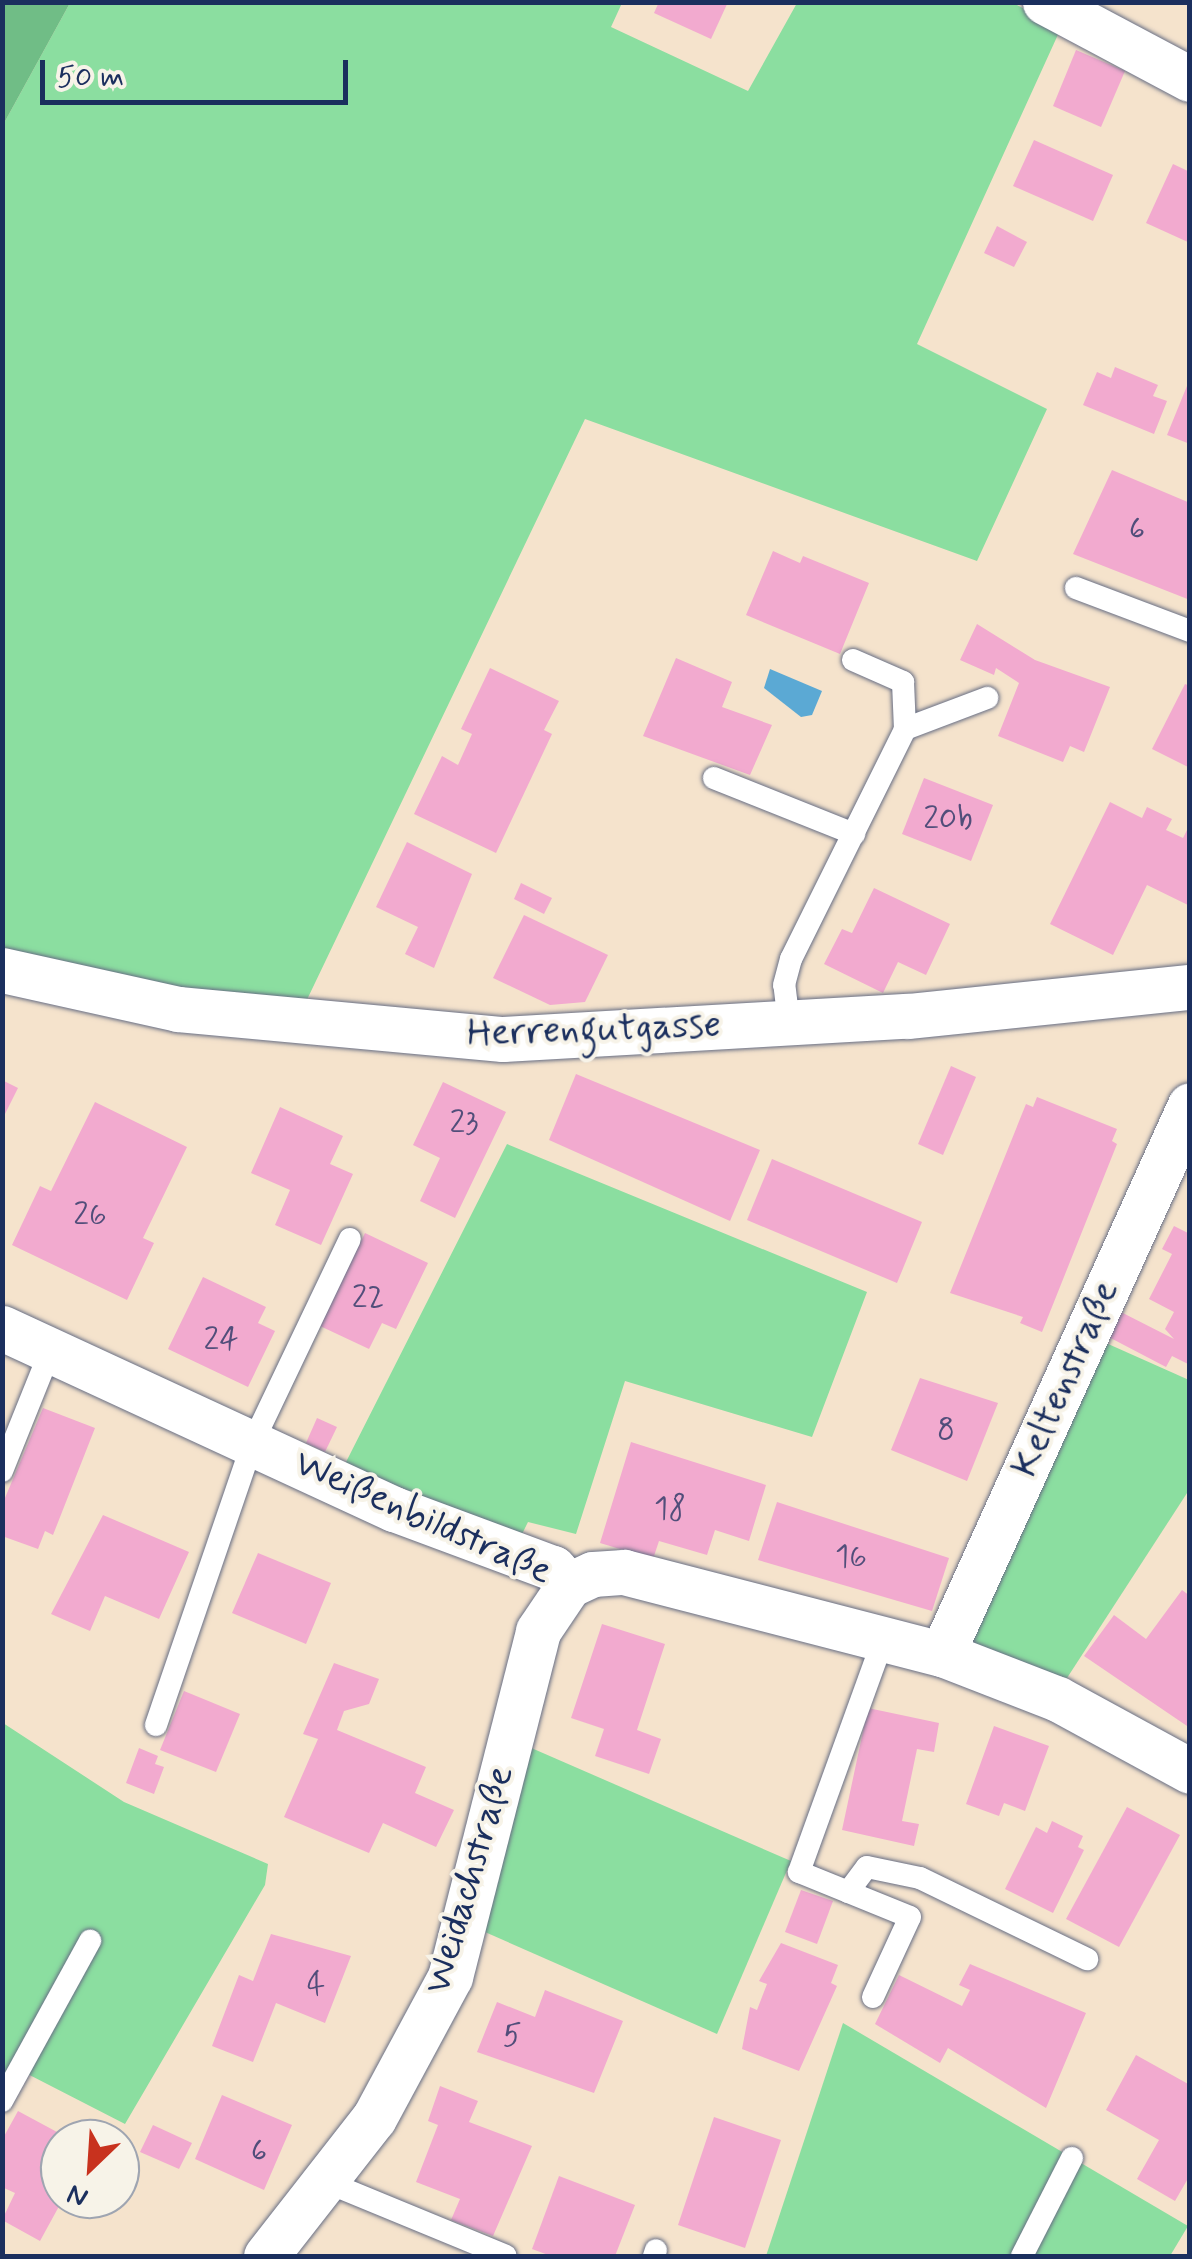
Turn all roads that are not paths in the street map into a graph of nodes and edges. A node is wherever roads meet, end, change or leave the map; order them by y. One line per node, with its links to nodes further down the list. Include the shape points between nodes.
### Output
1 (1045, 2): 2 (street)
2 (1190, 78)
3 (1076, 588): 4 (lane)
4 (1190, 631)
5 (853, 660): 7 (lane, via 903,682)
6 (986, 698): 7 (lane)
7 (905, 730): 9 (lane)
8 (714, 778): 9 (lane)
9 (854, 834): 12 (lane, via 791,959 784,986)
10 (2, 970): 12 (street, Herrengutgasse, via 178,1009 503,1039)
11 (1190, 987): 12 (street, Herrengutgasse)
12 (790, 1023)
13 (1190, 1104): 21 (street, Keltenstraße)
14 (350, 1239): 17 (lane)
15 (2, 1328): 16 (street, Weißenbildstraße)
16 (52, 1349): 17 (street, Weißenbildstraße); 18 (lane)
17 (253, 1442): 19 (street, Weißenbildstraße, via 394,1508 553,1568); 22 (lane)
18 (2, 1471)
19 (569, 1586): 20 (street, Weißenbildstraße, via 593,1574 624,1572); 30 (street, Weidachstraße, via 538,1631 450,1977 374,2118)
20 (883, 1640): 21 (street, Weißenbildstraße); 24 (lane, via 799,1872)
21 (942, 1654): 23 (street, Weißenbildstraße, via 1058,1699)
22 (156, 1725)
23 (1190, 1771)
24 (848, 1892): 26 (lane, via 867,1867 920,1878); 27 (lane, via 910,1918)
25 (90, 1941): 28 (lane)
26 (1087, 1959)
27 (872, 1997)
28 (2, 2102)
29 (1072, 2158): 33 (lane)
30 (329, 2183): 31 (street, Weidachstraße); 32 (lane)
31 (266, 2256)
32 (506, 2256)
33 (1022, 2256)

